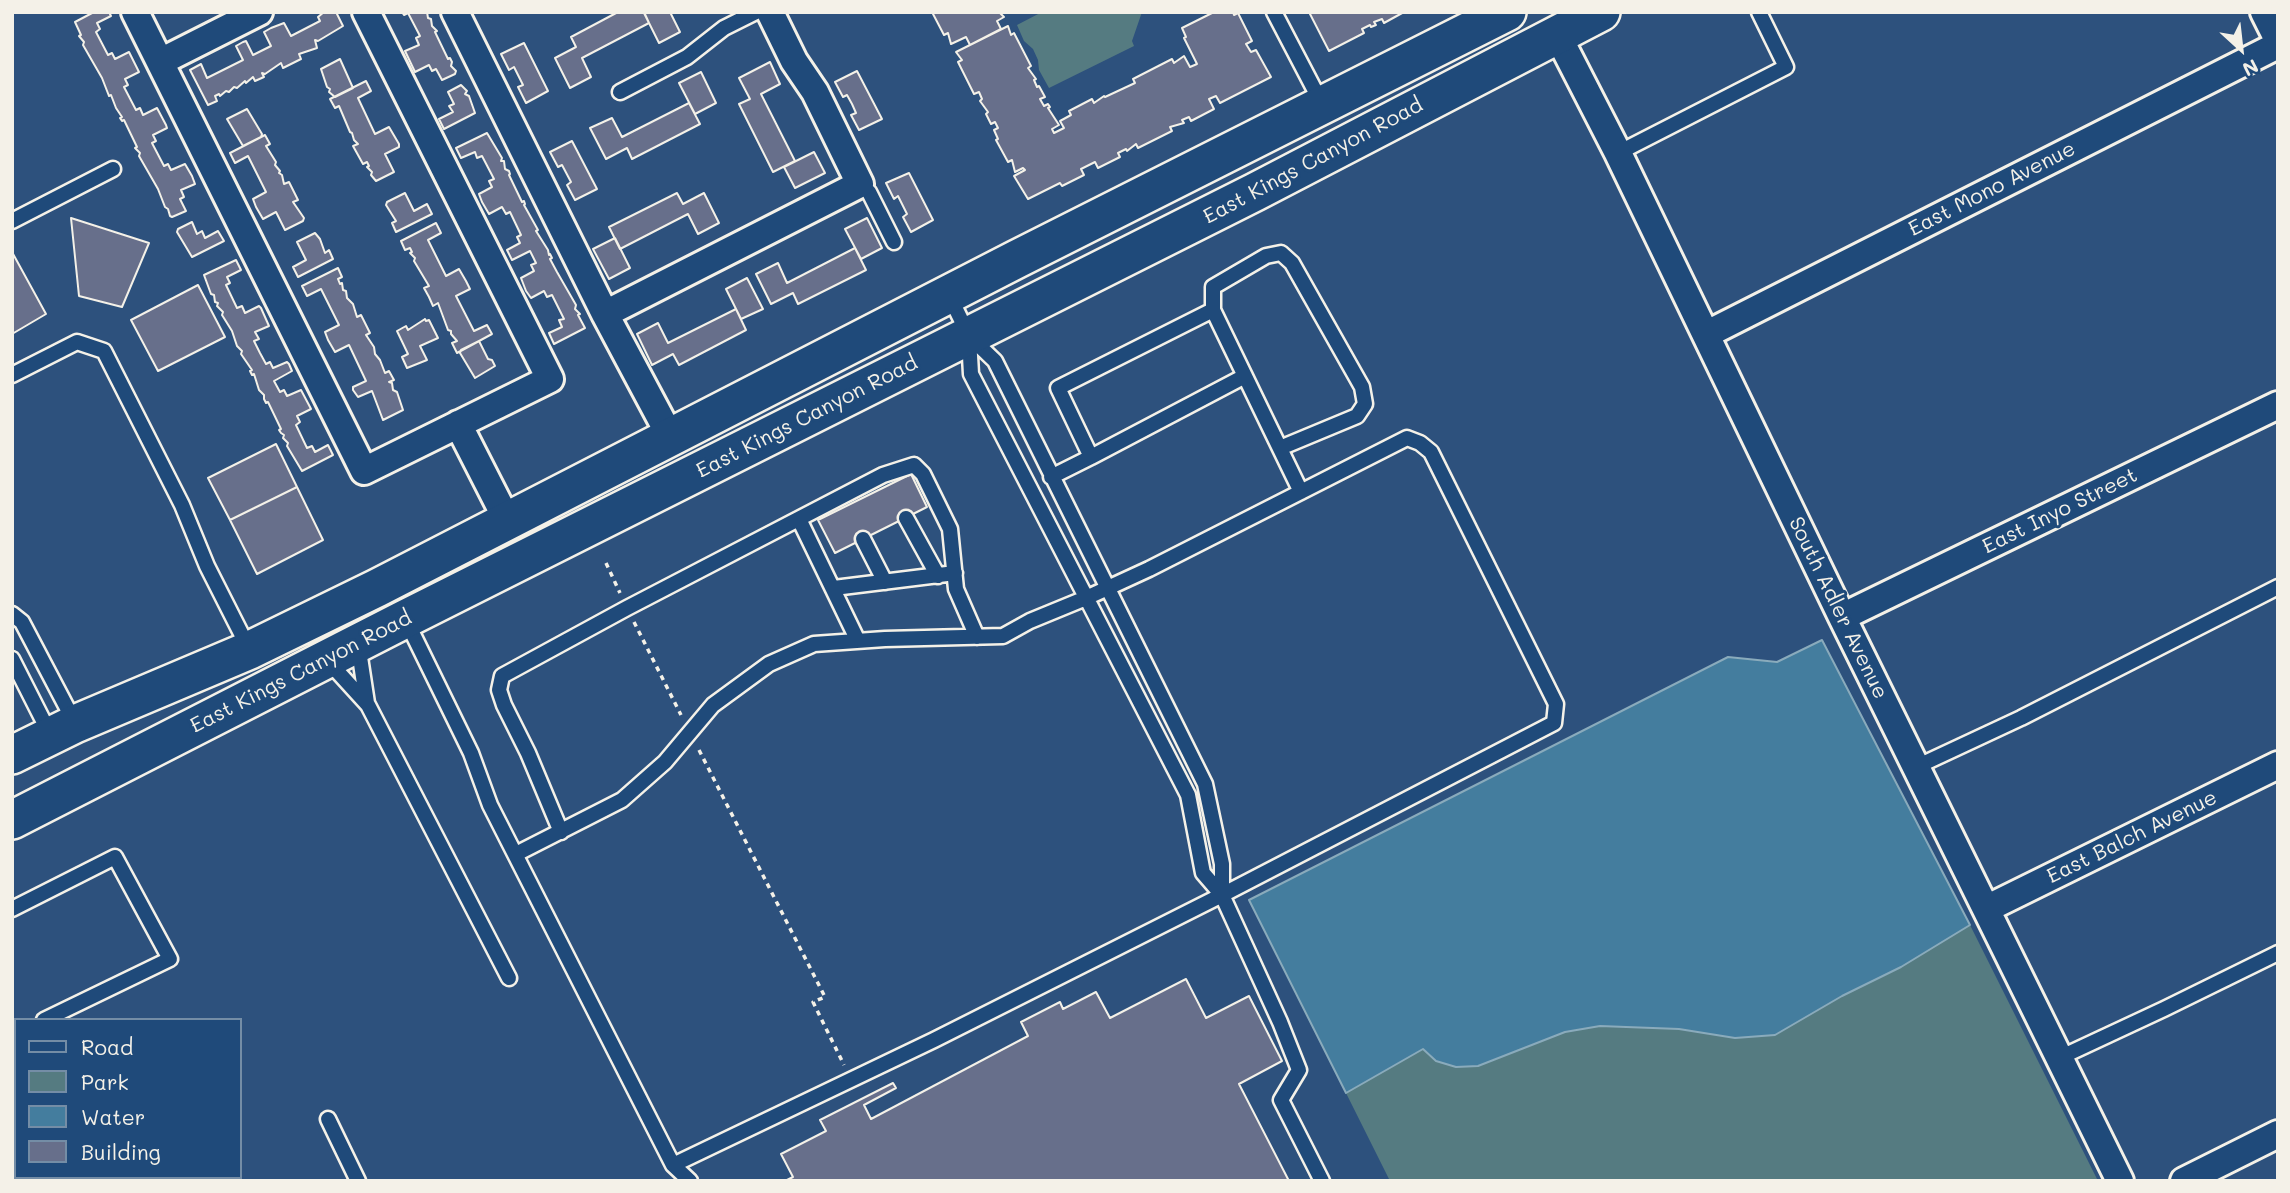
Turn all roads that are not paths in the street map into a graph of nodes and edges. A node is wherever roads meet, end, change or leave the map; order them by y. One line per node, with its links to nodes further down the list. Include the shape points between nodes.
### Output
1 (135, 12): 15 (street)
2 (259, 12): 15 (street)
3 (366, 12): 31 (street, via 550,379)
4 (455, 12): 25 (street)
5 (756, 12): 16 (lane, via 724,28 687,57)
6 (770, 12): 20 (street)
7 (1507, 12): 17 (main road, East Kings Canyon Road)
8 (1601, 12): 12 (main road, East Kings Canyon Road)
9 (1759, 12): 18 (lane, via 1786,66)
10 (2264, 12): 13 (street)
11 (1276, 13): 17 (lane)
12 (1557, 34): 18 (street, South Adler Avenue); 27 (main road, East Kings Canyon Road)
13 (2278, 40)
14 (2278, 45): 26 (street, East Mono Avenue)
15 (160, 62): 31 (street, via 364,471)
16 (620, 92)
17 (1323, 105): 23 (main road, East Kings Canyon Road)
18 (1618, 153): 26 (street, South Adler Avenue)
19 (113, 169): 21 (lane)
20 (860, 184): 22 (lane, via 869,192); 25 (street)
21 (12, 221)
22 (894, 242)
23 (948, 294): 27 (lane); 32 (main road, East Kings Canyon Road)
24 (1213, 310): 29 (lane); 33 (lane, via 1213,287 1266,256 1281,253 1292,263 1362,387 1365,404 1357,416); 34 (lane, via 1058,388)
25 (605, 314): 32 (street)
26 (1707, 334): 49 (street, South Adler Avenue)
27 (969, 336): 35 (lane, via 995,361); 47 (lane, via 971,373); 50 (main road, East Kings Canyon Road)
28 (12, 375): 54 (lane, via 77,342 104,351)
29 (1245, 376): 33 (lane); 34 (lane)
30 (2278, 405): 49 (street, East Inyo Street)
31 (458, 424): 39 (street)
32 (670, 436): 39 (main road, East Kings Canyon Road)
33 (1280, 448): 36 (lane)
34 (1091, 457): 35 (lane)
35 (1051, 477): 46 (lane)
36 (1301, 492): 46 (lane); 65 (lane, via 1406,438 1431,452 1556,704 1554,723)
37 (906, 518): 42 (lane)
38 (799, 519): 41 (lane, via 914,465 950,529); 45 (lane); 63 (lane, via 502,676 499,690 504,705)
39 (508, 522): 54 (main road, East Kings Canyon Road)
40 (863, 539): 43 (lane)
41 (954, 573): 42 (lane); 51 (lane, via 956,589)
42 (937, 576): 43 (lane)
43 (885, 582): 45 (lane)
44 (2278, 587): 61 (lane)
45 (834, 588): 52 (lane)
46 (1107, 589): 47 (lane); 65 (lane, via 1205,783 1222,864)
47 (1086, 598): 51 (lane, via 1003,636); 65 (lane, via 1188,795 1203,873)
48 (12, 614): 58 (lane, via 22,622)
49 (1842, 617): 61 (street, South Adler Avenue)
50 (405, 619): 53 (main road, East Kings Canyon Road); 64 (lane)
51 (977, 637): 52 (lane)
52 (858, 641): 63 (lane, via 814,645 769,664 713,705 665,762 622,800)
53 (358, 643): 56 (main road, East Kings Canyon Road); 57 (lane)
54 (250, 650): 58 (main road, East Kings Canyon Road)
55 (12, 659): 58 (lane)
56 (326, 659): 57 (lane); 62 (main road, East Kings Canyon Road)
57 (368, 705): 69 (lane)
58 (63, 730): 59 (main road, East Kings Canyon Road)
59 (12, 755)
60 (2278, 765): 67 (street, East Balch Avenue)
61 (1916, 767): 67 (street, South Adler Avenue)
62 (12, 820)
63 (561, 832): 64 (lane)
64 (516, 854): 74 (lane)
65 (1222, 895): 74 (lane); 77 (lane, via 1299,1070 1281,1100)
66 (12, 909): 70 (lane, via 116,857 170,958)
67 (1986, 909): 71 (street, South Adler Avenue)
68 (2278, 953): 71 (lane)
69 (509, 978)
70 (48, 1018)
71 (2059, 1058): 78 (street, South Adler Avenue)
72 (328, 1119): 75 (lane)
73 (2278, 1134): 79 (street)
74 (673, 1165): 76 (lane)
75 (358, 1181)
76 (690, 1181)
77 (1322, 1181)
78 (2120, 1181)
79 (2184, 1181)

